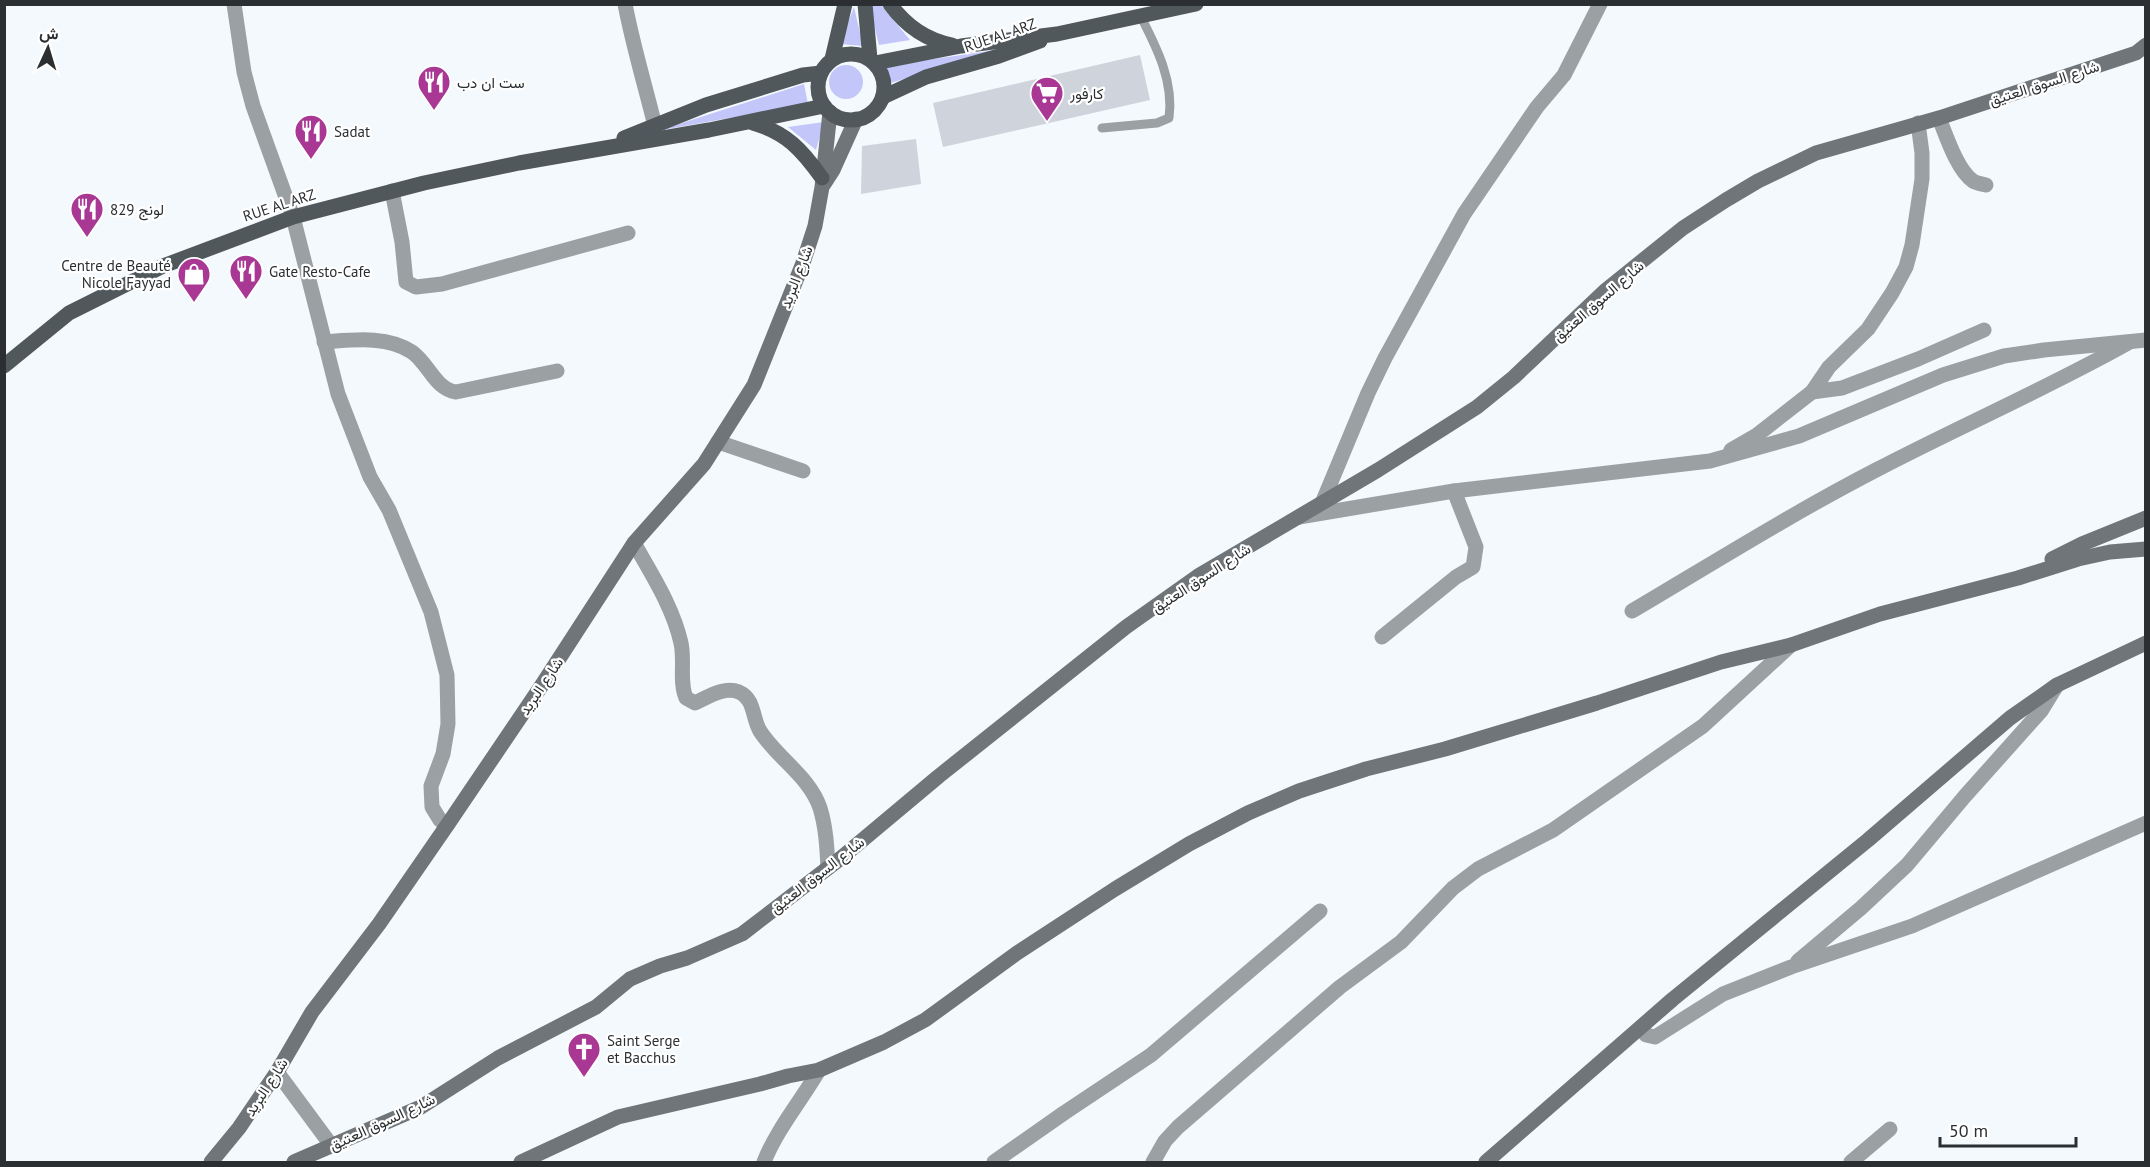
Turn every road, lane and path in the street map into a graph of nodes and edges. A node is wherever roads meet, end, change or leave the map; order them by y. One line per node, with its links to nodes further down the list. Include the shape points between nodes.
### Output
1 (234, 4): 27 (street, via 243,72)
2 (625, 4): 21 (street)
3 (845, 4): 12 (main road)
4 (865, 4): 13 (main road)
5 (890, 4): 10 (main road, via 907,24 927,38)
6 (1196, 4): 8 (main road)
7 (1600, 4): 39 (street, via 1564,75 1537,107 1464,214 1385,358)
8 (1141, 17): 9 (main road); 22 (lane, via 1167,81 1169,118 1157,123)
9 (1057, 34): 10 (main road, RUE AL ARZ); 15 (main road, RUE AL ARZ, via 926,77)
10 (961, 46): 13 (main road, RUE AL ARZ)
11 (2142, 51): 17 (main road, شارع السوق العتيق)
12 (832, 59): 13 (main road, via 855,53); 14 (main road)
13 (872, 61): 15 (main road, via 884,82)
14 (821, 73): 16 (main road, via 818,90); 21 (main road, RUE AL ARZ, via 717,102)
15 (883, 97): 18 (main road, via 870,114)
16 (827, 109): 18 (main road, via 842,118); 19 (main road, RUE AL ARZ); 24 (main road, شارع البريد)
17 (1938, 118): 20 (main road, شارع السوق العتيق); 25 (street, via 1965,174)
18 (856, 119): 24 (main road, شارع البريد, via 833,170)
19 (750, 122): 23 (main road, RUE AL ARZ); 24 (main road, via 780,133 808,157)
20 (1918, 123): 34 (street, via 1922,179 1906,267 1868,329 1829,367); 39 (main road, شارع السوق العتيق, via 1816,153 1726,200 1683,228 1606,290 1477,407)
21 (655, 126): 23 (main road, RUE AL ARZ)
22 (1102, 128)
23 (593, 150): 26 (main road, RUE AL ARZ)
24 (822, 182): 35 (main road, شارع البريد, via 815,226 803,263 761,369)
25 (1986, 185)
26 (392, 191): 27 (main road, RUE AL ARZ); 28 (street, via 406,282 416,287 442,284)
27 (293, 217): 31 (street); 32 (main road, RUE AL ARZ, via 163,266 69,313)
28 (628, 233)
29 (1984, 330): 34 (street, via 1842,388)
30 (2140, 340): 36 (street, via 2004,357 1943,375 1799,436); 45 (street, via 1876,470 1783,520)
31 (324, 342): 33 (street, via 376,340 396,344 412,352 447,391); 50 (street, via 351,431 431,612 447,675 448,724 443,754 431,786 432,807 440,820)
32 (4, 366)
33 (557, 371)
34 (1812, 392): 36 (street, via 1758,435)
35 (718, 442): 37 (street); 42 (main road, شارع البريد, via 704,464)
36 (1710, 461): 38 (street)
37 (803, 471)
38 (1454, 490): 40 (street); 46 (street, via 1476,547 1473,567)
39 (1323, 501): 40 (main road, شارع السوق العتيق)
40 (1296, 517): 52 (main road, شارع السوق العتيق, via 1198,576 1126,627)
41 (2145, 518): 44 (main road, via 2082,544)
42 (634, 543): 50 (main road, شارع البريد); 52 (street, via 663,594 677,629 682,647 684,695 695,703 725,691 747,697 761,732 820,807)
43 (2145, 549): 44 (main road, via 2078,559)
44 (2018, 578): 48 (main road, via 1880,614)
45 (1632, 611)
46 (1382, 637)
47 (2145, 643): 49 (main road)
48 (1791, 645): 56 (main road, via 1721,662 1597,704 1366,769 1248,813 1115,889 925,1020); 65 (street, via 1703,726 1553,830 1478,869 1453,888 1401,942 1340,987 1178,1127)
49 (2057, 685): 54 (street, via 2041,711 1907,865); 55 (main road, via 2010,718)
50 (448, 824): 57 (main road, شارع البريد, via 312,1012)
51 (2145, 824): 54 (street, via 1912,926)
52 (828, 868): 59 (main road, شارع السوق العتيق, via 742,934 630,979 596,1007 498,1058 421,1107)
53 (1320, 911): 64 (street, via 1151,1055)
54 (1791, 967): 55 (street, via 1724,994 1655,1037 1646,1035)
55 (1641, 1027): 66 (main road)
56 (819, 1070): 62 (main road, via 618,1117); 63 (street, via 782,1126)
57 (277, 1072): 59 (street); 60 (main road, شارع البريد)
58 (1890, 1129): 67 (street)
59 (331, 1145): 61 (main road, شارع السوق العتيق)
60 (211, 1162)
61 (294, 1162)
62 (521, 1162)
63 (764, 1162)
64 (994, 1162)
65 (1153, 1162)
66 (1486, 1162)
67 (1851, 1162)

